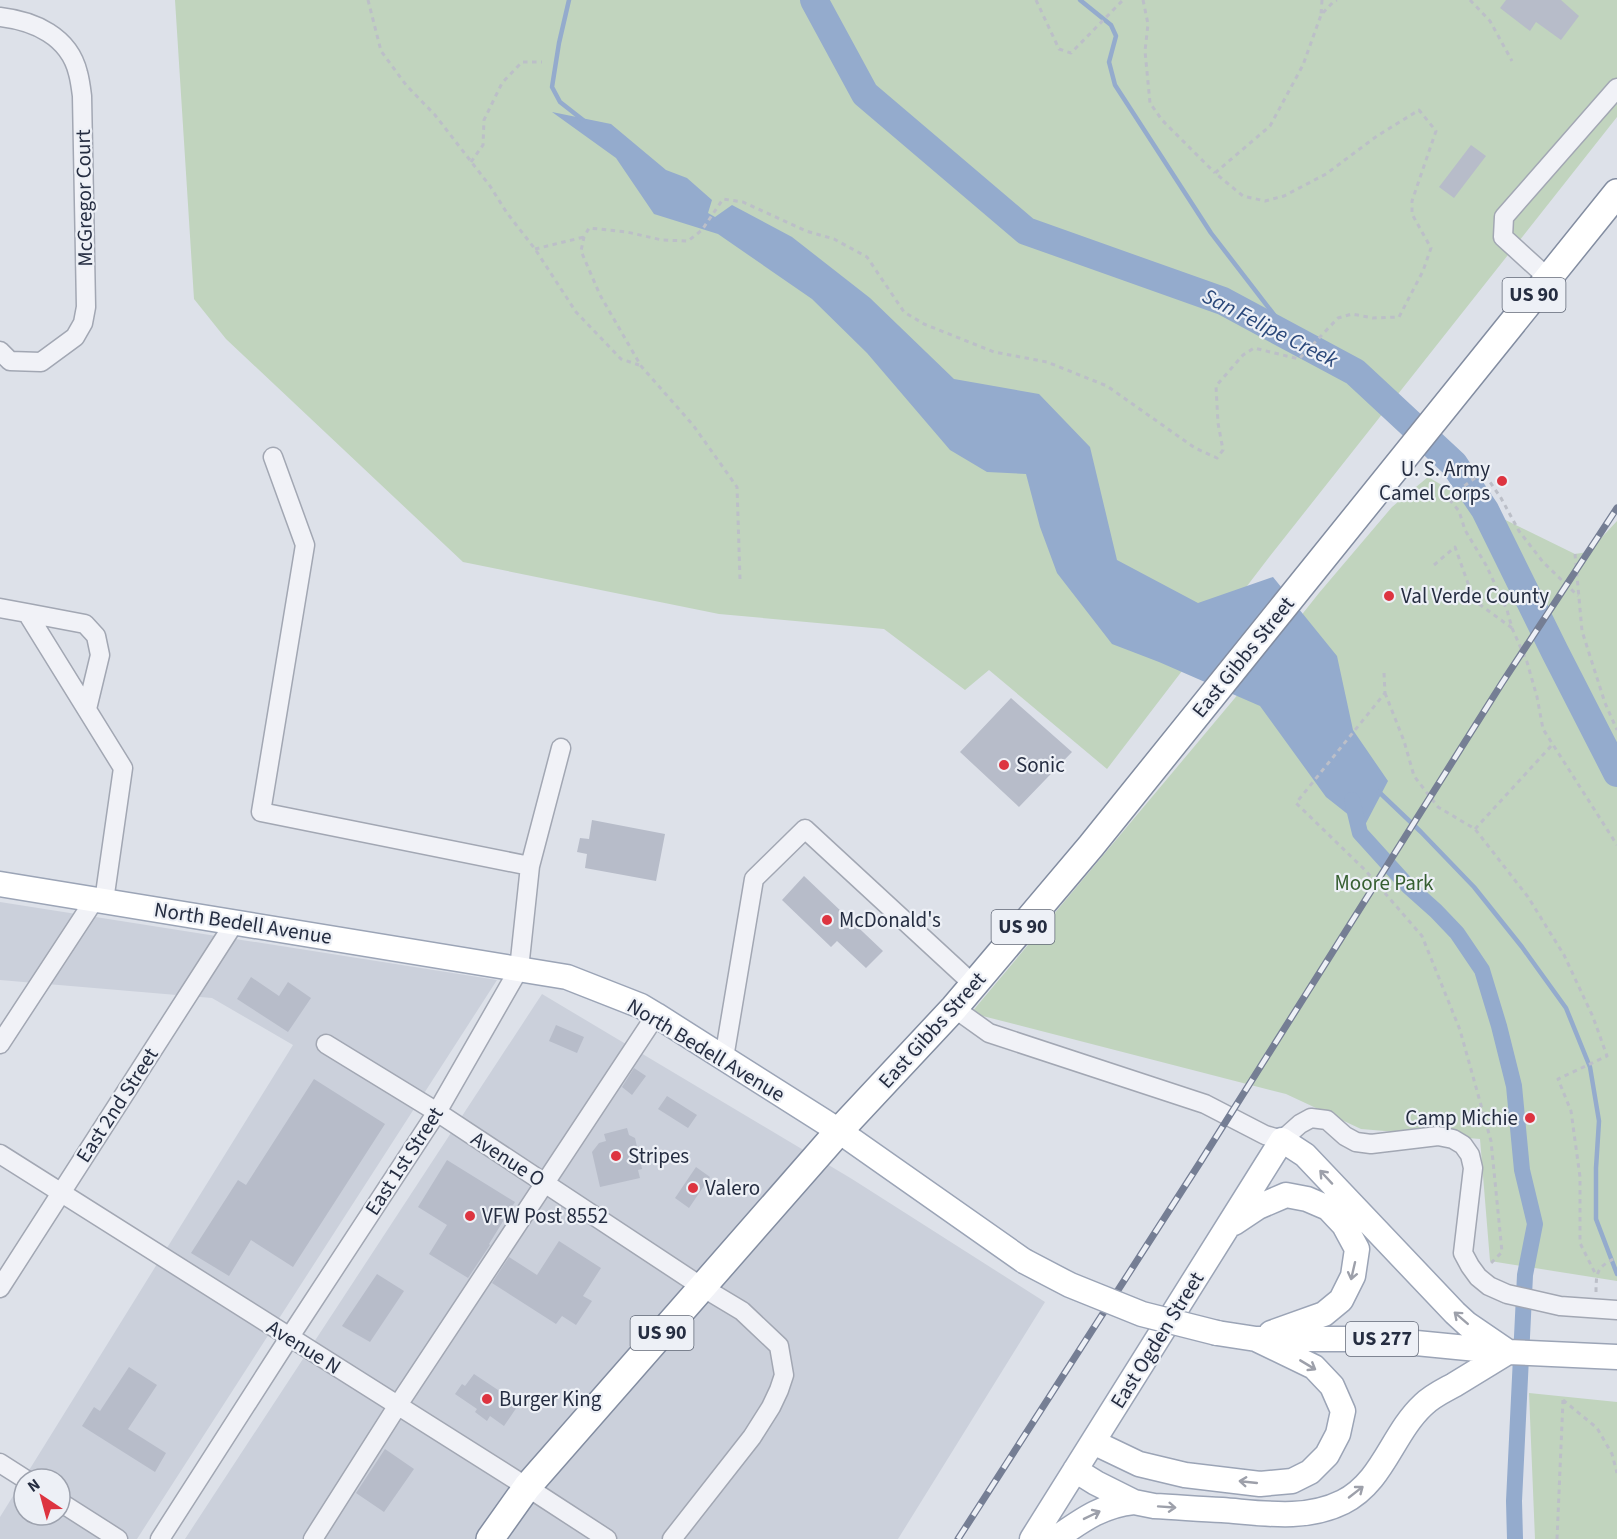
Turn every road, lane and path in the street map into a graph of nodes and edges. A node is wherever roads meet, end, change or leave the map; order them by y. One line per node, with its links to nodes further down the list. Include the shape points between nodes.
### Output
1 (368, 0): 13 (path, via 381,51)
2 (1036, 0): 3 (path, via 1059,49 1071,53)
3 (1123, 0)
4 (1143, 0): 14 (path, via 1148,24 1145,51 1150,103)
5 (1322, 0): 8 (path)
6 (1337, 0): 8 (path)
7 (1470, 0): 10 (path, via 1490,21)
8 (1321, 15): 14 (path, via 1303,65 1270,126)
9 (0, 16): 19 (street, McGregor Court, via 35,24 53,35 78,70 82,96 86,307 75,337 40,362 10,361)
10 (1512, 61)
11 (542, 63): 13 (path, via 522,62 502,83 484,120 483,145)
12 (1617, 88): 18 (street, via 1504,218 1503,237)
13 (471, 162): 17 (path)
14 (1215, 173): 16 (path, via 1242,196 1265,201 1284,196 1326,174 1419,110 1436,131 1412,214 1431,248 1400,317 1352,314 1338,318 1299,359 1254,348 1243,355 1216,386 1224,450 1217,458 1195,448 1107,386 1047,362 994,352 924,324 904,312 867,257 834,239 806,231 743,202 723,199 702,230 688,241 589,228)
15 (1617, 193): 18 (highway, US 90)
16 (584, 237): 17 (path); 20 (path, via 581,251)
17 (535, 249): 20 (path, via 576,312 621,359)
18 (1548, 278): 42 (highway, East Gibbs Street / US 90, via 1091,846)
19 (0, 351)
20 (641, 366): 24 (path, via 693,425 737,487)
21 (273, 457): 37 (street, via 305,545 261,812)
22 (1575, 554): 25 (path)
23 (1434, 565): 28 (path, via 1455,547 1479,604)
24 (740, 579)
25 (1578, 596): 28 (path, via 1543,562 1519,531 1484,472 1448,498 1459,511 1465,530 1486,565); 32 (path, via 1582,631)
26 (0, 608): 27 (street)
27 (27, 613): 31 (street); 31 (street, via 85,624 96,636 100,655)
28 (1512, 628): 33 (path, via 1527,662 1544,729)
29 (1384, 673): 30 (path)
30 (1385, 693): 35 (path, via 1414,776 1438,807); 57 (path, via 1296,803 1365,870 1422,936 1460,1030 1491,1141 1502,1252)
31 (87, 709): 39 (street, via 123,768)
32 (1617, 730)
33 (1552, 745): 35 (path); 36 (path)
34 (561, 748): 37 (street, East 1st Street)
35 (1475, 830): 56 (path, via 1528,897 1564,955 1607,1056 1558,1079 1570,1110 1580,1177 1580,1243)
36 (1617, 845)
37 (530, 866): 41 (street, East 1st Street)
38 (0, 884): 39 (main road, North Bedell Avenue)
39 (100, 900): 40 (main road, North Bedell Avenue); 45 (street)
40 (235, 922): 41 (main road, North Bedell Avenue); 53 (street, East 2nd Street)
41 (519, 969): 44 (main road, North Bedell Avenue, via 567,977); 48 (street, East 1st Street)
42 (973, 984): 43 (highway, East Gibbs Street / US 90); 47 (street, via 806,830 754,879)
43 (954, 1008): 49 (highway, East Gibbs Street / US 90); 50 (street, via 989,1033 1205,1104)
44 (656, 1015): 47 (main road, North Bedell Avenue); 52 (street)
45 (0, 1044)
46 (326, 1044): 48 (street, Avenue O)
47 (724, 1058): 49 (main road, North Bedell Avenue)
48 (437, 1112): 52 (street, Avenue O); 62 (street, East 1st Street)
49 (839, 1131): 58 (highway, East Gibbs Street / US 90); 63 (main road, North Bedell Avenue / US 277, bridge, via 1024,1261 1070,1286 1142,1314)
50 (1282, 1140): 54 (main road, East Ogden Street); 57 (street, via 1311,1118 1327,1120 1356,1142 1371,1144 1438,1136 1463,1145 1473,1168 1463,1253); 64 (main road, one-way to 50, via 1455,1314 1305,1155)
51 (0, 1154): 53 (street, Avenue N)
52 (545, 1183): 58 (street, Avenue O); 66 (street)
53 (61, 1192): 59 (street, East 2nd Street); 62 (street, Avenue N)
54 (1227, 1227): 63 (main road, one-way to 63, via 1286,1195 1328,1208 1344,1225 1356,1248 1353,1276 1341,1299 1324,1314); 67 (main road, East Ogden Street)
55 (1617, 1257): 56 (path, via 1604,1264)
56 (1596, 1275): 60 (path)
57 (1478, 1277): 60 (street, via 1507,1293 1560,1306)
58 (702, 1287): 70 (highway, East Gibbs Street / US 90); 78 (street, Avenue O, via 742,1311 779,1346 784,1375 771,1407 752,1437)
59 (0, 1288)
60 (1592, 1308): 61 (street)
61 (1617, 1310)
62 (289, 1338): 66 (street, Avenue N); 74 (street, East 1st Street)
63 (1256, 1339): 64 (main road, US 277, via 1375,1339); 67 (main road, one-way to 67, via 1314,1367 1332,1386 1343,1412 1327,1455 1310,1472 1292,1481 1260,1484 1185,1475 1139,1464)
64 (1508, 1352): 65 (main road, US 277); 71 (main road, one-way to 64, via 1295,1515 1343,1502 1375,1475 1398,1436 1424,1404)
65 (1617, 1357)
66 (398, 1405): 70 (street, Avenue N); 75 (street)
67 (1093, 1442): 68 (main road, East Ogden Street)
68 (1075, 1470): 71 (main road); 79 (main road, East Ogden Street)
69 (1617, 1473): 81 (path, via 1598,1428 1563,1400)
70 (527, 1487): 76 (highway, East Gibbs Street / US 90); 77 (street, Avenue N)
71 (1134, 1502): 80 (main road, one-way to 71, via 1087,1517 1117,1504)
72 (72, 1510): 73 (street)
73 (118, 1539)
74 (160, 1539)
75 (313, 1539)
76 (490, 1539)
77 (607, 1539)
78 (672, 1539)
79 (1032, 1539)
80 (1055, 1539)
81 (1557, 1539)

